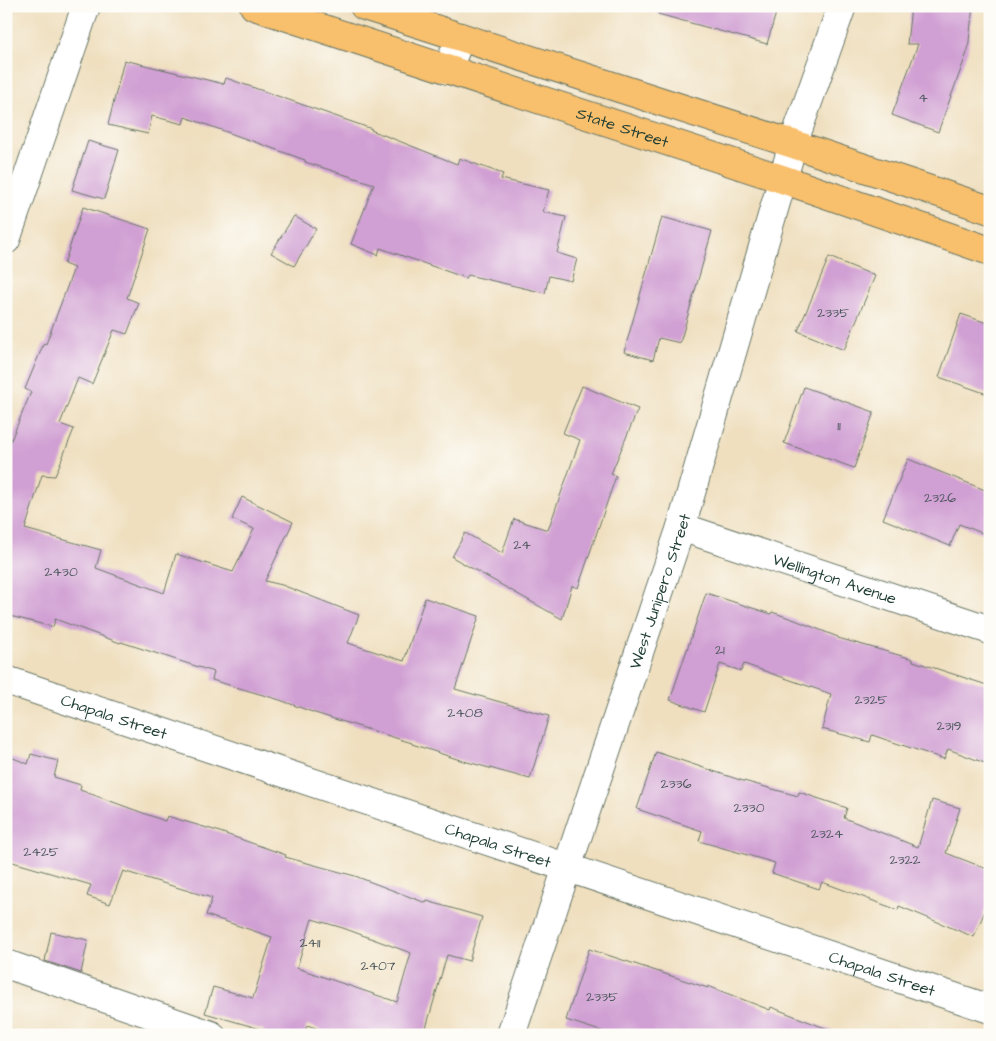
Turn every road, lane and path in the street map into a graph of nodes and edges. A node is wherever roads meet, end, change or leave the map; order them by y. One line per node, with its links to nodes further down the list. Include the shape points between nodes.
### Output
1 (86, 6): 10 (street)
2 (254, 6): 6 (main road, State Street)
3 (364, 6): 5 (main road)
4 (842, 6): 7 (street, West Junipero Street)
5 (460, 37): 6 (street); 7 (main road)
6 (448, 70): 8 (main road, State Street)
7 (793, 144): 8 (street, West Junipero Street); 9 (main road)
8 (782, 180): 11 (main road, State Street); 12 (street, West Junipero Street)
9 (990, 210)
10 (6, 240)
11 (990, 251)
12 (681, 527): 13 (street, Wellington Avenue); 15 (street, West Junipero Street)
13 (990, 630)
14 (6, 680): 15 (street, Chapala Street)
15 (567, 868): 17 (street, Chapala Street); 19 (street, West Junipero Street)
16 (6, 964): 18 (street)
17 (990, 1009)
18 (212, 1035)
19 (511, 1035)

